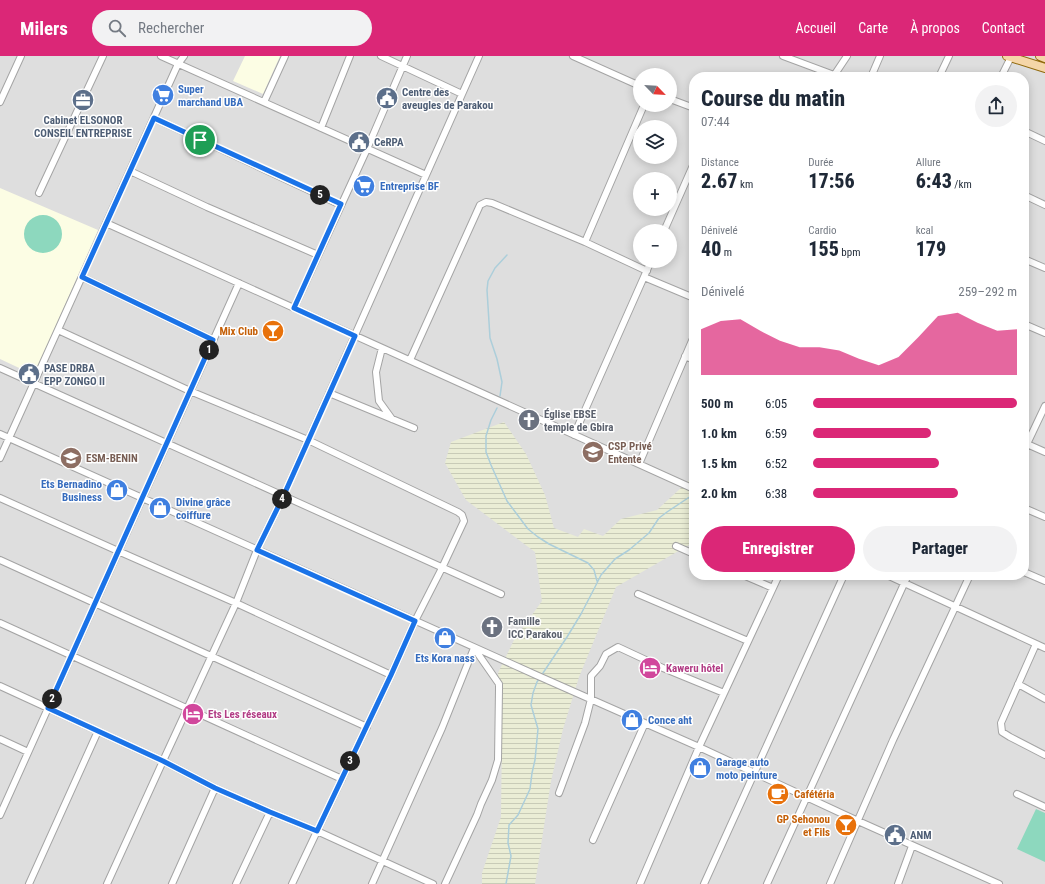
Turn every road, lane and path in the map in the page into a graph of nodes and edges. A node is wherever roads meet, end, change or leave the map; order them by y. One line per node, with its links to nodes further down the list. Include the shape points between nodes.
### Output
1 (20, 56): 28 (street)
2 (103, 56): 41 (street)
3 (161, 56): 18 (street)
4 (184, 56): 18 (street)
5 (285, 56): 29 (street)
6 (350, 56): 34 (street)
7 (381, 56): 19 (street)
8 (407, 56): 19 (street)
9 (479, 56): 27 (street)
10 (573, 56): 26 (street)
11 (783, 56): 21 (street)
12 (847, 56): 22 (street)
13 (880, 56): 23 (street)
14 (948, 56): 24 (street)
15 (1009, 56): 20 (main road); 25 (street)
16 (1040, 56): 17 (main road)
17 (1045, 58)
18 (178, 64): 29 (street); 33 (street)
19 (403, 66): 27 (street); 37 (street)
20 (1045, 68)
21 (823, 72)
22 (836, 72)
23 (873, 72)
24 (941, 72)
25 (1004, 72)
26 (633, 83)
27 (462, 94): 39 (street)
28 (0, 102)
29 (264, 102): 34 (street)
30 (677, 102): 31 (street)
31 (689, 106)
32 (641, 112): 47 (street)
33 (154, 118): 38 (street); 43 (street)
34 (321, 128): 37 (street)
35 (1029, 133): 36 (street)
36 (1045, 141)
37 (366, 149): 39 (street); 43 (street)
38 (130, 171): 45 (street); 48 (street)
39 (426, 175): 60 (street)
40 (689, 175): 46 (street)
41 (39, 193)
42 (1029, 197): 44 (street)
43 (341, 204): 48 (street)
44 (1045, 205)
45 (106, 223): 53 (street); 54 (street)
46 (667, 224)
47 (585, 242): 52 (street); 66 (street, via 492,203 480,205)
48 (318, 256): 56 (street)
49 (1029, 261): 51 (street)
50 (648, 268): 52 (street)
51 (1045, 268)
52 (645, 274): 55 (street); 75 (street)
53 (82, 277): 58 (street); 61 (street)
54 (239, 283): 56 (street); 61 (street)
55 (689, 296)
56 (294, 308): 60 (street)
57 (1029, 326): 59 (street)
58 (58, 330): 68 (street); 69 (street)
59 (1045, 333)
60 (355, 336): 63 (street); 70 (street)
61 (213, 340): 69 (street)
62 (689, 347): 64 (street)
63 (382, 348): 66 (street); 72 (street, via 376,372 379,401)
64 (685, 356): 65 (street); 83 (street)
65 (689, 358)
66 (410, 360): 75 (street)
67 (0, 368): 68 (street)
68 (34, 383): 77 (street); 79 (street)
69 (190, 391): 78 (street); 79 (street)
70 (330, 393): 72 (street); 78 (street)
71 (1045, 406): 76 (street)
72 (392, 419): 73 (street)
73 (414, 428)
74 (0, 434): 77 (street)
75 (574, 435): 83 (street)
76 (1029, 436)
77 (9, 438): 82 (street); 87 (street)
78 (308, 440): 85 (street); 95 (street, via 462,515 464,521)
79 (167, 444): 85 (street); 87 (street)
80 (1029, 445): 81 (street)
81 (1045, 452)
82 (0, 458)
83 (639, 464): 84 (street)
84 (689, 487)
85 (283, 497): 91 (street); 95 (street)
86 (0, 498): 92 (street)
87 (142, 498): 91 (street); 92 (street)
88 (1029, 510): 89 (street)
89 (1045, 518)
90 (676, 546): 93 (street)
91 (257, 550): 109 (street); 111 (street)
92 (118, 551): 108 (street); 109 (street)
93 (689, 552)
94 (0, 560): 108 (street)
95 (442, 568): 106 (street); 111 (street)
96 (1029, 574): 103 (street)
97 (755, 580): 105 (street)
98 (777, 580): 105 (street)
99 (842, 580): 135 (street)
100 (898, 580): 104 (street)
101 (906, 580): 104 (street)
102 (968, 580): 110 (street)
103 (1045, 581)
104 (904, 583): 110 (street); 140 (street)
105 (773, 588): 113 (street)
106 (501, 594)
107 (638, 594): 113 (street)
108 (95, 603): 117 (street); 118 (street)
109 (236, 603): 118 (street); 119 (street)
110 (955, 606): 114 (street); 144 (street)
111 (415, 621): 115 (street); 119 (street)
112 (0, 623): 117 (street)
113 (748, 641): 122 (street)
114 (1036, 644): 116 (street); 120 (street)
115 (474, 648): 124 (street); 148 (street, via 442,728); 156 (street, via 499,684 498,760 492,780)
116 (1045, 648)
117 (71, 656): 125 (street); 126 (street)
118 (212, 656): 126 (street); 128 (street)
119 (391, 675): 128 (street)
120 (1018, 684): 123 (street); 133 (street, via 1001,723 1002,732)
121 (0, 686): 125 (street)
122 (724, 693): 124 (street, via 618,647 606,654 591,676); 131 (street)
123 (1045, 699)
124 (591, 700): 127 (street); 138 (street, via 585,724)
125 (48, 708): 129 (street); 132 (street)
126 (187, 709): 134 (street); 136 (street)
127 (645, 723): 131 (street); 146 (street)
128 (366, 727): 136 (street)
129 (98, 731): 134 (street); 149 (street)
130 (0, 739): 132 (street)
131 (699, 747): 135 (street); 157 (street)
132 (28, 752): 143 (street)
133 (1045, 755)
134 (163, 761): 137 (street); 150 (street)
135 (754, 772): 140 (street); 158 (street)
136 (342, 778): 145 (street)
137 (215, 788): 142 (street); 151 (street)
138 (559, 792)
139 (1016, 794): 141 (street)
140 (807, 797): 144 (street); 159 (street)
141 (1045, 807)
142 (270, 812): 145 (street); 152 (street)
143 (0, 815)
144 (858, 821): 147 (street); 160 (street)
145 (317, 831): 148 (street); 153 (street)
146 (593, 840)
147 (912, 846): 161 (street); 162 (street)
148 (382, 861): 154 (street); 155 (street)
149 (29, 884)
150 (107, 884)
151 (172, 884)
152 (236, 884)
153 (292, 884)
154 (372, 884)
155 (433, 884)
156 (445, 884)
157 (640, 884)
158 (704, 884)
159 (767, 884)
160 (830, 884)
161 (898, 884)
162 (998, 884)

